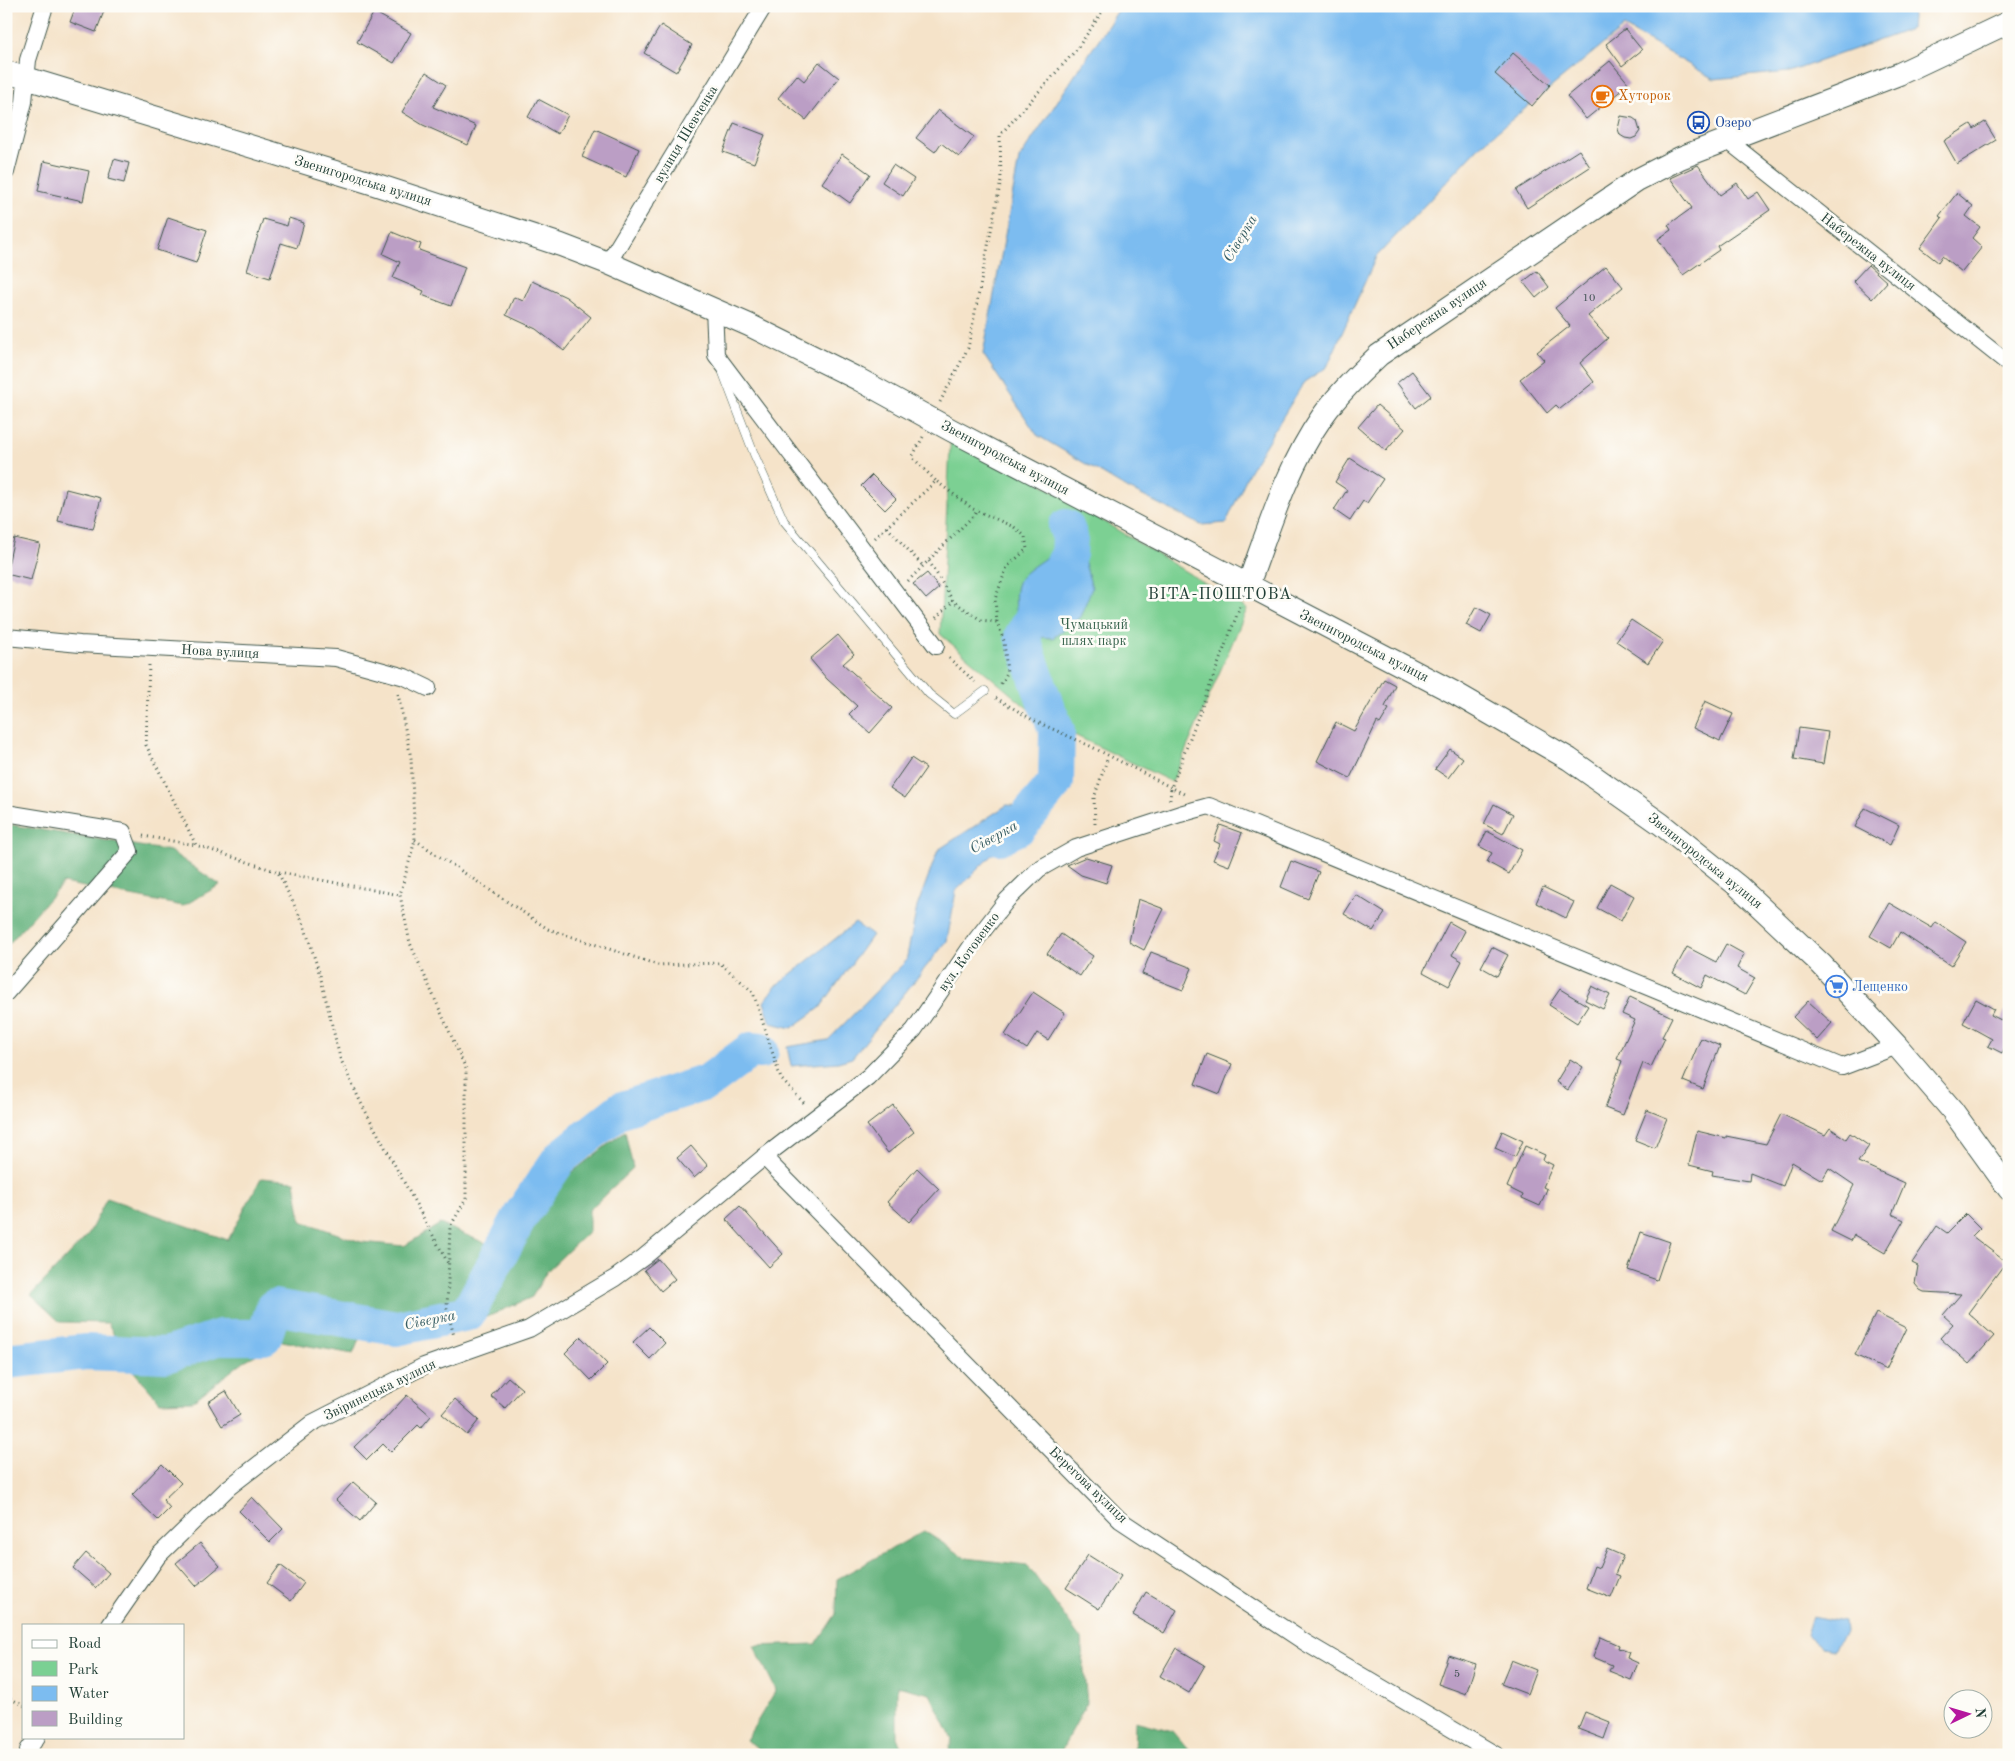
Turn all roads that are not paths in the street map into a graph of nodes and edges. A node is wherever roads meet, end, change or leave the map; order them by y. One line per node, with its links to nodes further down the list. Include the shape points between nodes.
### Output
1 (45, 6): 4 (street, via 28,60)
2 (764, 6): 7 (street, вулиця Шевченка)
3 (2009, 22): 5 (street, Набережна вулиця, via 1898,74)
4 (16, 74): 6 (street, via 24,102); 7 (street, Звенигородська вулиця, via 476,217)
5 (1727, 140): 10 (street, Набережна вулиця); 11 (street, Набережна вулиця, via 1680,158 1637,180 1378,355 1349,384 1306,442 1285,485)
6 (6, 172)
7 (608, 263): 8 (street, Звенигородська вулиця)
8 (714, 308): 9 (street); 11 (street, Звенигородська вулиця, via 858,379)
9 (716, 355): 13 (street); 15 (lane, via 754,454 784,520 929,694 954,714)
10 (2009, 364)
11 (1248, 585): 18 (street, Звенигородська вулиця, via 1452,692 1561,754 1625,798 1738,886 1820,964)
12 (6, 637): 14 (street, Нова вулиця, via 336,658 394,674)
13 (936, 646)
14 (428, 688)
15 (984, 691)
16 (6, 813): 17 (street, via 123,832 130,851)
17 (6, 993)
18 (1897, 1046): 19 (street, вул. Котовенко, via 1842,1066 1209,806 1095,841 1051,860 1024,882 972,945 903,1043 868,1077); 20 (street, Звенигородська вулиця, via 1952,1110)
19 (764, 1157): 21 (street, Звіринецька вулиця, via 631,1267 529,1329 424,1366 312,1423 228,1488 158,1556); 22 (street, Берегова вулиця, via 1120,1520 1306,1643)
20 (2009, 1189)
21 (111, 1624)
22 (1496, 1755)

